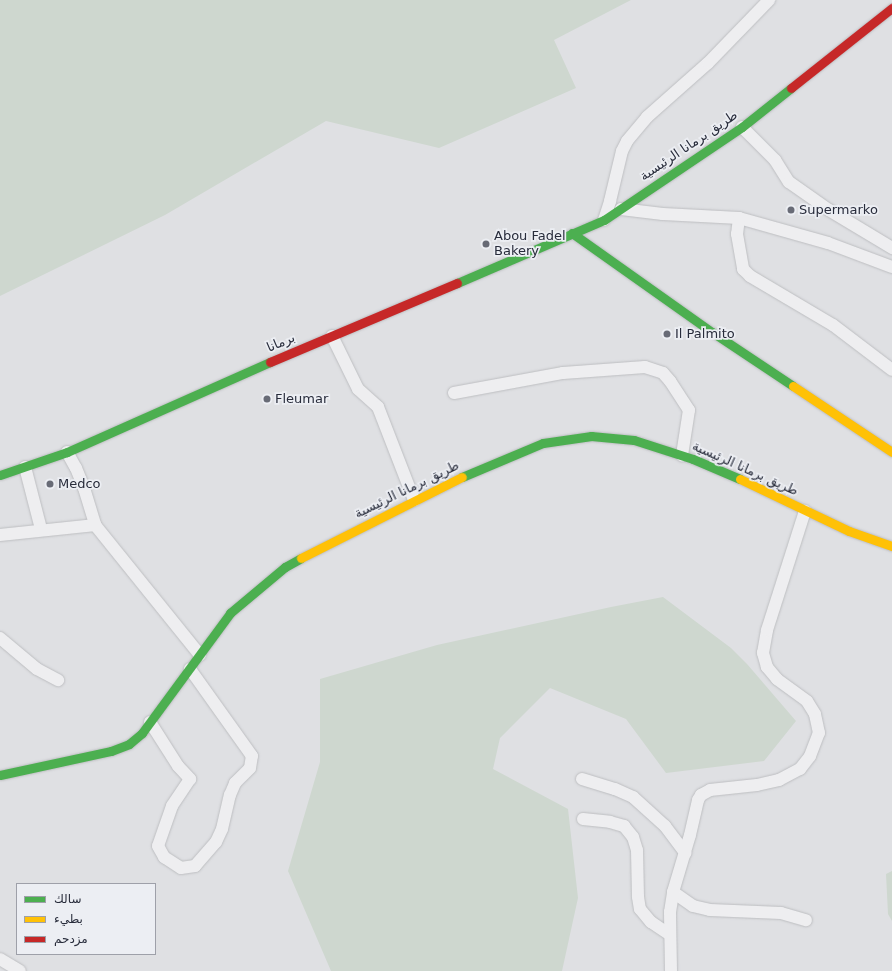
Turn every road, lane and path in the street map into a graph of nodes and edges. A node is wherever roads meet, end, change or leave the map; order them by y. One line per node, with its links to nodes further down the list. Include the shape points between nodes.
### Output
1 (769, 0): 6 (street, via 704,67 647,117 627,141 622,151)
2 (892, 8): 3 (street, طريق برمانا الرئيسية)
3 (742, 127): 4 (street, طريق برمانا الرئيسية); 8 (street, via 775,160 789,182)
4 (621, 208): 5 (street, via 663,214); 6 (street, طريق برمانا الرئيسية)
5 (739, 218): 9 (street, via 828,243); 11 (street, via 737,234 742,269 833,325)
6 (604, 220): 7 (street, طريق برمانا الرئيسية)
7 (572, 233): 10 (street, برمانا); 14 (street, via 712,332)
8 (892, 248)
9 (892, 267)
10 (332, 336): 13 (street, برمانا); 18 (street, via 358,389 378,406)
11 (892, 370)
12 (454, 394): 15 (street, via 563,374 645,367 663,373 689,410)
13 (67, 452): 16 (street, برمانا); 20 (street, via 84,488)
14 (892, 452)
15 (682, 455): 18 (street, طريق برمانا الرئيسية, via 634,440 592,436 544,443); 19 (street, طريق برمانا الرئيسية, via 760,487)
16 (25, 467): 17 (street, برمانا); 21 (street)
17 (0, 475)
18 (414, 500): 25 (street, طريق برمانا الرئيسية, via 285,567 230,613)
19 (805, 511): 23 (street, طريق برمانا الرئيسية, via 849,531); 32 (street, via 767,630 763,652 767,667 776,679 807,701 815,714 819,733 810,756 800,770 779,780 757,785 705,791 698,800)
20 (95, 525): 21 (street); 25 (street)
21 (41, 529): 22 (street)
22 (0, 535)
23 (892, 546)
24 (0, 638): 27 (street, via 37,669)
25 (200, 655): 26 (street, طريق برمانا الرئيسية)
26 (190, 669): 28 (street, طريق برمانا الرئيسية); 28 (street, via 252,756 250,768 235,783 216,842 195,866 181,868 164,857 158,846 172,806 190,779 178,766)
27 (58, 680)
28 (150, 722): 29 (street, طريق برمانا الرئيسية, via 129,744 111,751)
29 (0, 775)
30 (582, 779): 32 (street, via 633,797 665,826)
31 (583, 820): 35 (street, via 624,826 633,836 637,850 640,909 651,922)
32 (685, 853): 33 (street)
33 (673, 892): 34 (street, via 693,906 710,910 781,913); 35 (street)
34 (806, 920)
35 (670, 935): 38 (street)
36 (0, 959): 37 (street)
37 (20, 971)
38 (670, 971)

